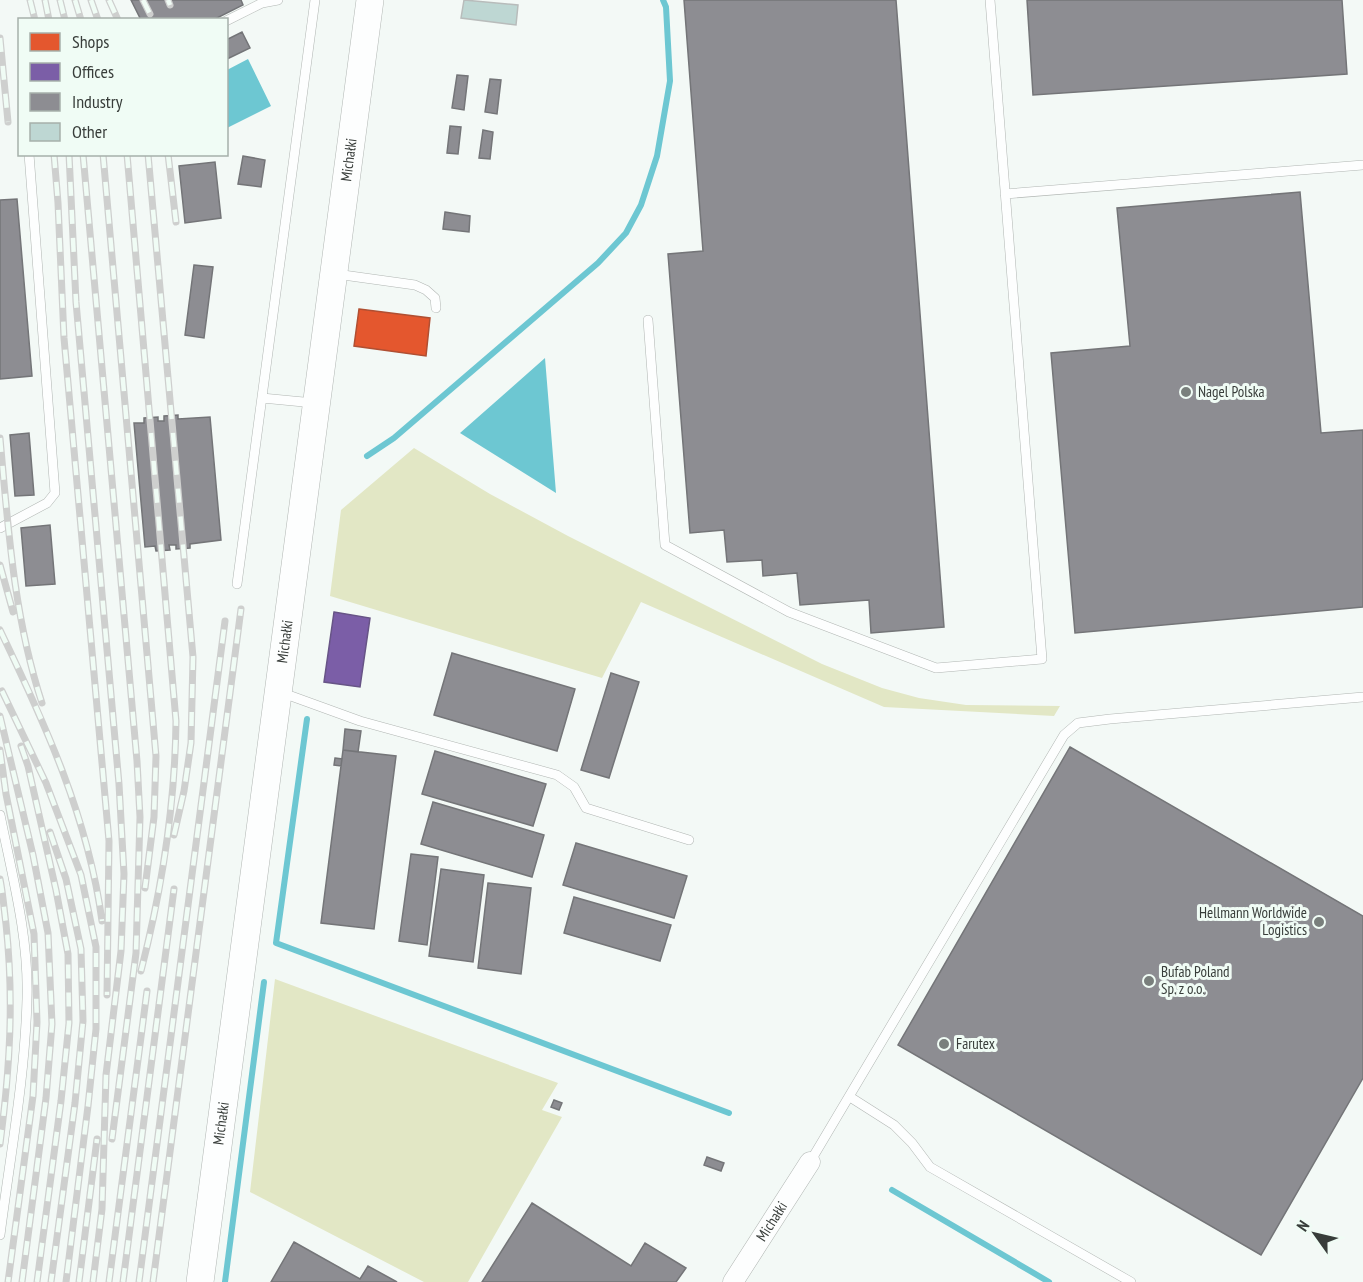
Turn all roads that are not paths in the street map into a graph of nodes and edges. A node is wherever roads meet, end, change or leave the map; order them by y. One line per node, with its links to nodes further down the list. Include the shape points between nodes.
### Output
1 (278, 0): 5 (lane, via 262,3)
2 (315, 0): 12 (lane)
3 (370, 0): 9 (street, Michałki)
4 (990, 0): 8 (lane)
5 (228, 20)
6 (29, 156): 14 (lane, via 55,493 47,503)
7 (1363, 165): 8 (lane)
8 (1005, 194): 11 (lane, via 1042,659 936,668 789,612 665,544)
9 (334, 273): 10 (lane, via 414,285 435,298); 13 (street, Michałki)
10 (436, 308)
11 (648, 321)
12 (262, 398): 13 (lane); 15 (lane)
13 (316, 403): 16 (street, Michałki)
14 (0, 528)
15 (237, 584)
16 (278, 692): 19 (lane, via 360,721 557,775 574,787 586,808); 23 (street, Michałki)
17 (1363, 697): 20 (lane, via 1078,723 1064,735)
18 (0, 814): 22 (lane, via 24,934 28,998)
19 (689, 840)
20 (850, 1097): 21 (lane); 25 (lane, via 894,1125 930,1167)
21 (810, 1162): 24 (street, Michałki)
22 (0, 1235)
23 (200, 1282)
24 (733, 1282)
25 (1131, 1282)

